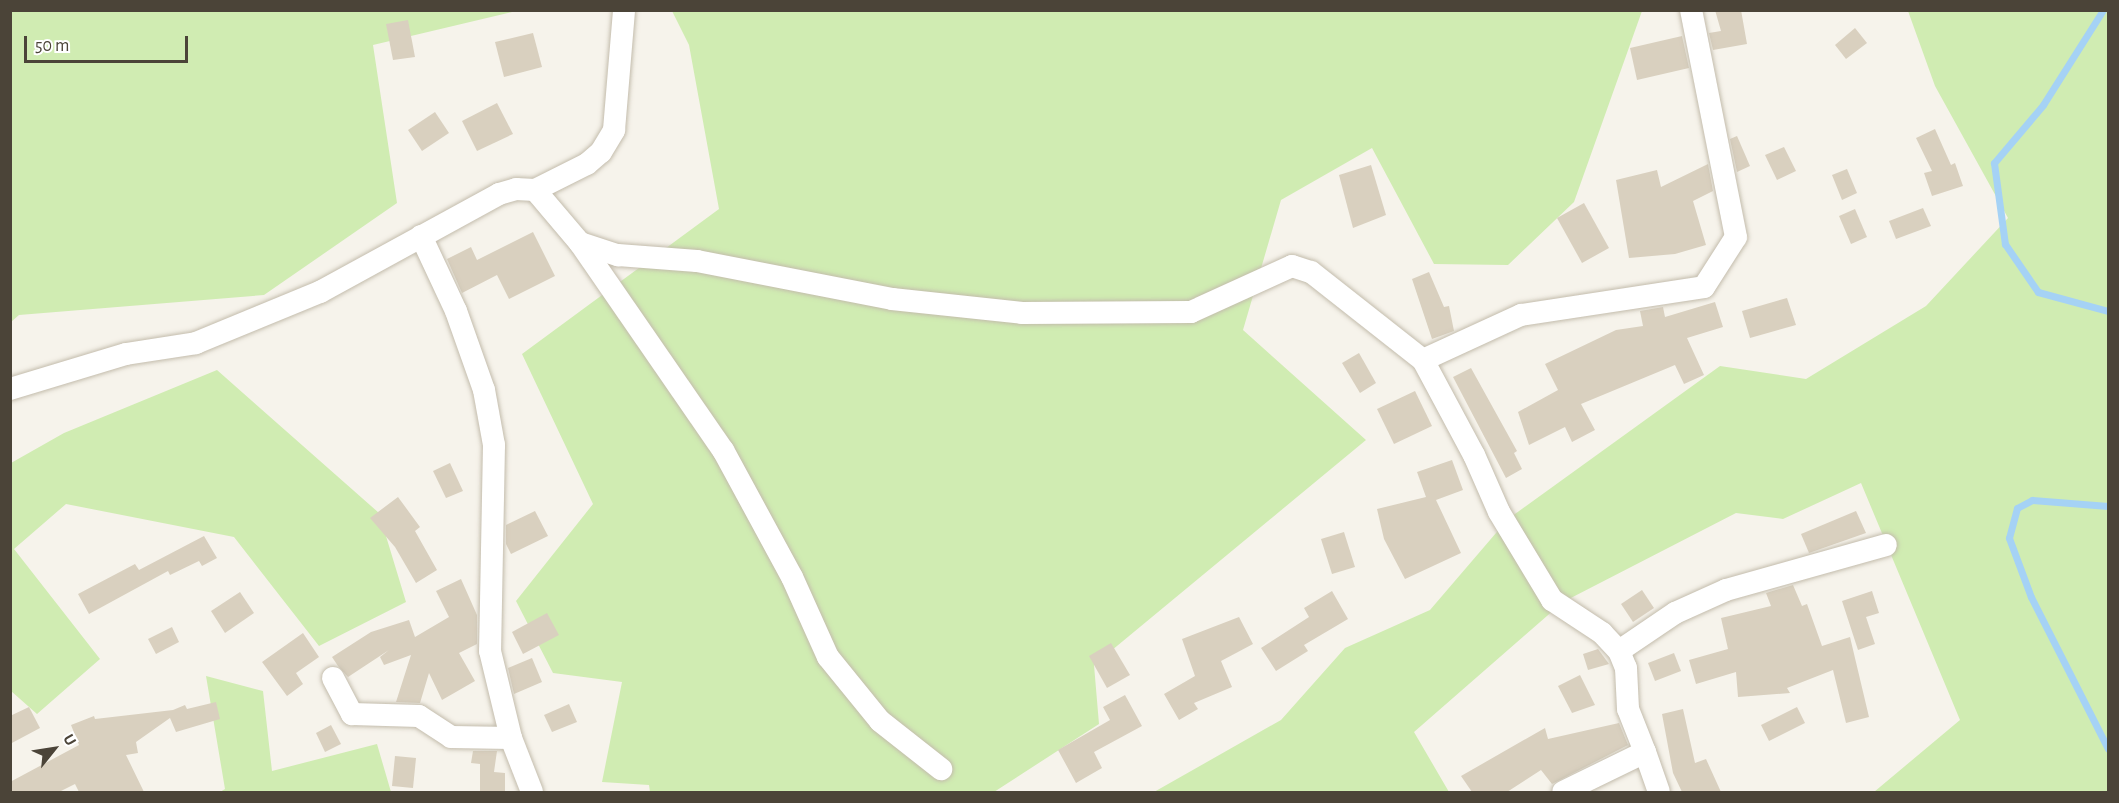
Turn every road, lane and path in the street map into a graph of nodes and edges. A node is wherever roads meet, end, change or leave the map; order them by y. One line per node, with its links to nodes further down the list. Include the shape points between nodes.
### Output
1 (624, 10): 3 (street, via 614,130 601,152 587,164)
2 (1691, 10): 6 (street, via 1736,237 1704,287 1521,315)
3 (535, 190): 4 (street, via 516,189 499,194); 5 (street)
4 (421, 236): 7 (street, via 320,292 196,343 126,354); 11 (street, via 456,311 484,390 494,445 490,651)
5 (580, 243): 6 (street, via 618,255 697,261 892,299 1022,313 1191,312 1292,266 1311,272); 13 (street, via 723,450 792,577 828,657 880,721)
6 (1423, 360): 9 (street, via 1474,455 1499,512 1552,600 1602,633)
7 (10, 389)
8 (1886, 545): 9 (street, via 1726,590 1676,613)
9 (1619, 651): 12 (street, via 1626,668 1628,709)
10 (333, 678): 11 (street, via 352,714 418,716 451,737)
11 (512, 738): 14 (street)
12 (1645, 752): 15 (street); 16 (street)
13 (941, 769)
14 (532, 792)
15 (1563, 792)
16 (1659, 792)

